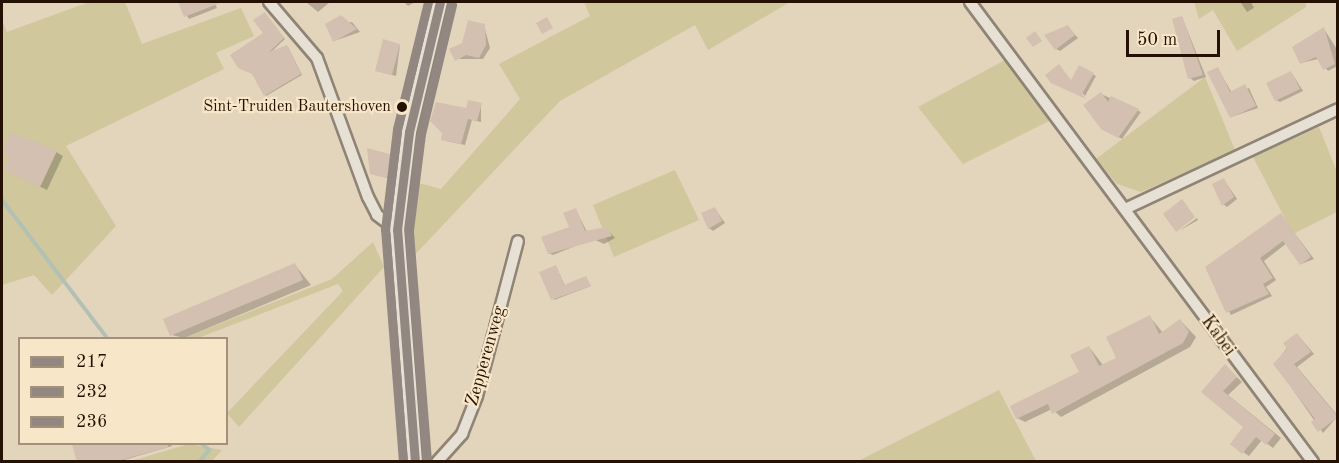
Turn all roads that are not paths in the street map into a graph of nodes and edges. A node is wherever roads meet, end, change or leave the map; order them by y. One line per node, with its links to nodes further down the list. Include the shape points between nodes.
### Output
1 (269, 2): 6 (street, via 317,58 368,197 377,215)
2 (440, 2): 6 (street, via 409,132)
3 (970, 2): 5 (street, Kabei)
4 (1338, 109): 5 (street)
5 (1125, 208): 10 (street, Kabei)
6 (397, 230): 8 (street)
7 (518, 241): 9 (street, Zepperenweg, via 477,396 462,434)
8 (415, 462)
9 (437, 462)
10 (1313, 462)

